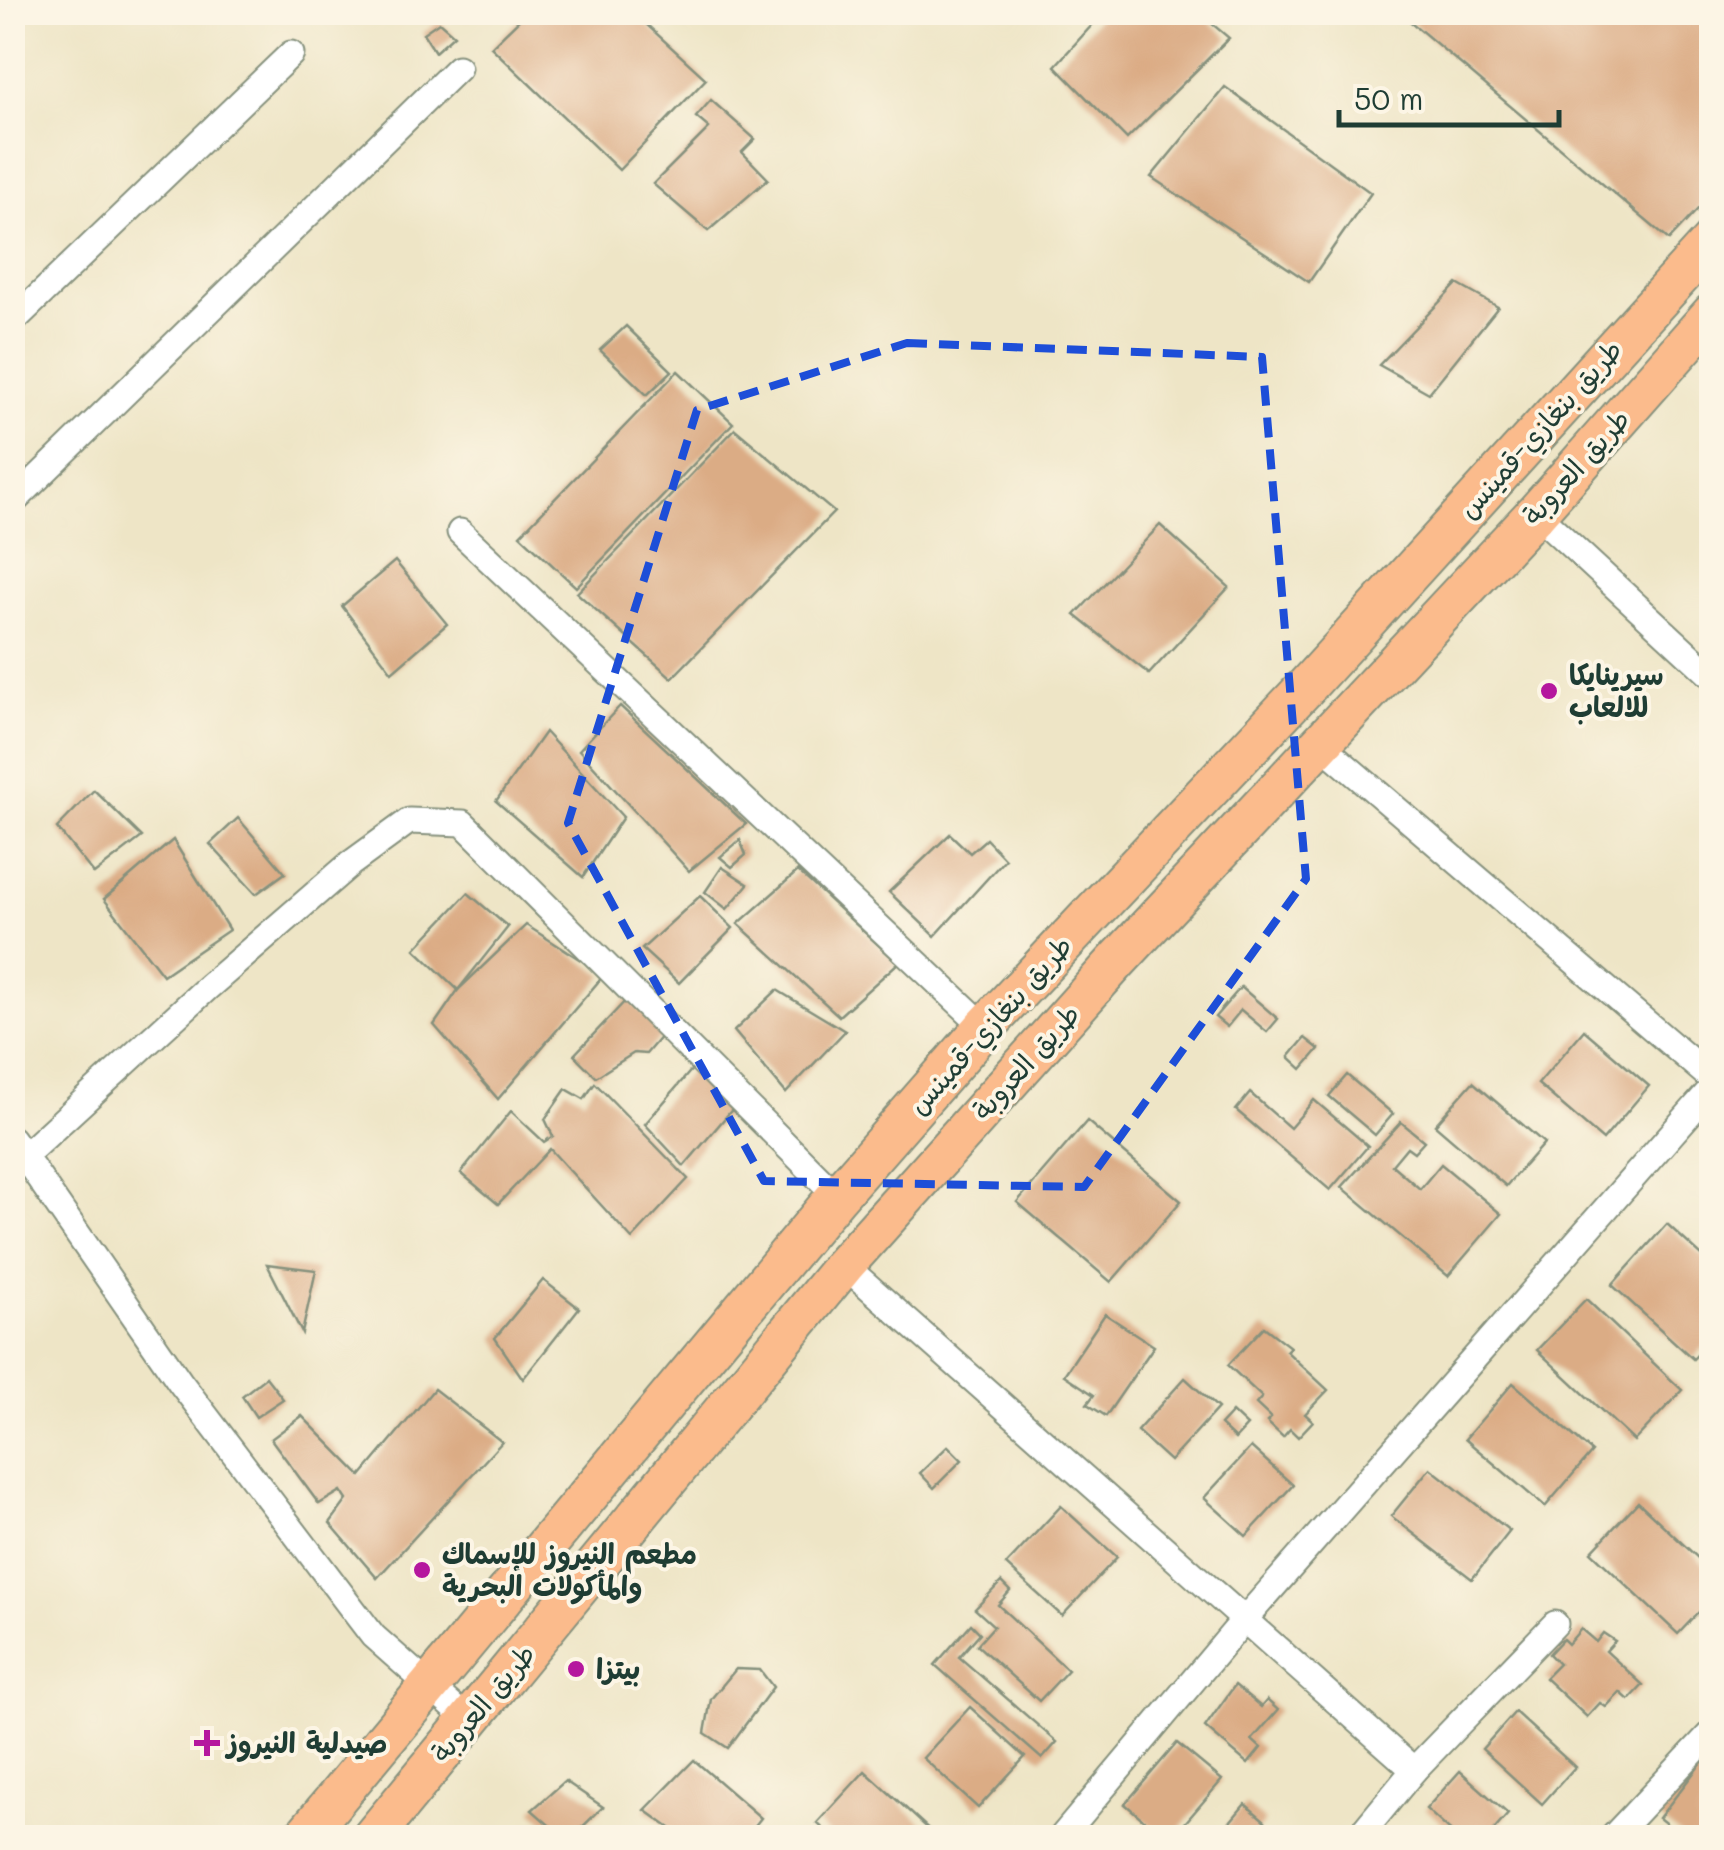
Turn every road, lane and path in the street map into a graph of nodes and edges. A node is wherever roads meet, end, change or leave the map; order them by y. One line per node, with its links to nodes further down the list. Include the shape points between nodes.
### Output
1 (291, 54): 5 (street)
2 (458, 68): 6 (street)
3 (1712, 241): 11 (main road, طريق بنغازي-قمينس)
4 (1712, 314): 7 (main road, طريق العروبة)
5 (12, 322)
6 (12, 503)
7 (1536, 513): 9 (street); 10 (main road, طريق العروبة)
8 (460, 532): 11 (street)
9 (1712, 676)
10 (1319, 743): 12 (street); 16 (main road, طريق العروبة)
11 (985, 1027): 15 (main road, طريق بنغازي-قمينس)
12 (1712, 1078)
13 (1712, 1088): 17 (street)
14 (18, 1148): 15 (street, via 350,864 410,821 462,823); 19 (street, via 180,1382 348,1604)
15 (837, 1196): 19 (main road, طريق بنغازي-قمينس)
16 (844, 1265): 17 (street); 20 (main road, طريق العروبة)
17 (1244, 1620): 22 (street); 25 (street)
18 (1554, 1624): 22 (street)
19 (428, 1688): 20 (street); 24 (main road, طريق بنغازي-قمينس)
20 (468, 1721): 23 (main road, طريق العروبة)
21 (1712, 1732): 27 (street)
22 (1414, 1770): 26 (street)
23 (386, 1832)
24 (303, 1838)
25 (1060, 1838)
26 (1358, 1838)
27 (1612, 1838)

